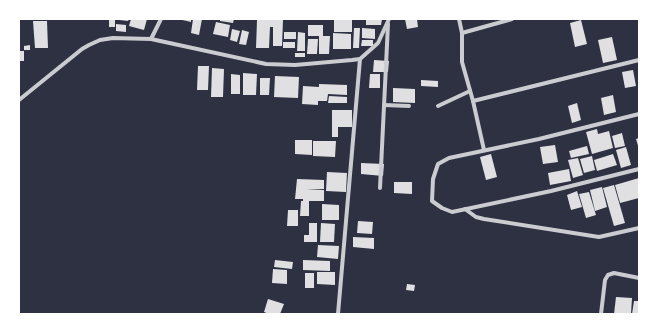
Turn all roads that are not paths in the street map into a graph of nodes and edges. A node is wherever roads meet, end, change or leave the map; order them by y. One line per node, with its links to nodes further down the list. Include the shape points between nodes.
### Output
1 (161, 19): 6 (street)
2 (459, 19): 5 (street)
3 (512, 19): 5 (street)
4 (389, 20): 7 (street, via 378,42); 12 (street)
5 (462, 33): 9 (street, via 462,62)
6 (151, 39): 7 (street, via 266,64 295,66); 10 (street, via 113,38 89,44)
7 (360, 59): 22 (street)
8 (639, 60): 11 (street)
9 (470, 91): 11 (street); 14 (street)
10 (19, 100)
11 (473, 101): 16 (street)
12 (384, 105): 13 (street); 18 (street)
13 (409, 106)
14 (438, 106)
15 (639, 114): 16 (street)
16 (484, 150): 19 (street, via 450,158 438,164 433,179 432,201 452,212)
17 (639, 169): 19 (street)
18 (380, 188)
19 (465, 210): 20 (street, via 484,220 599,237)
20 (639, 228)
21 (639, 278): 23 (street, via 614,273 608,275 605,280)
22 (338, 314)
23 (601, 314)

